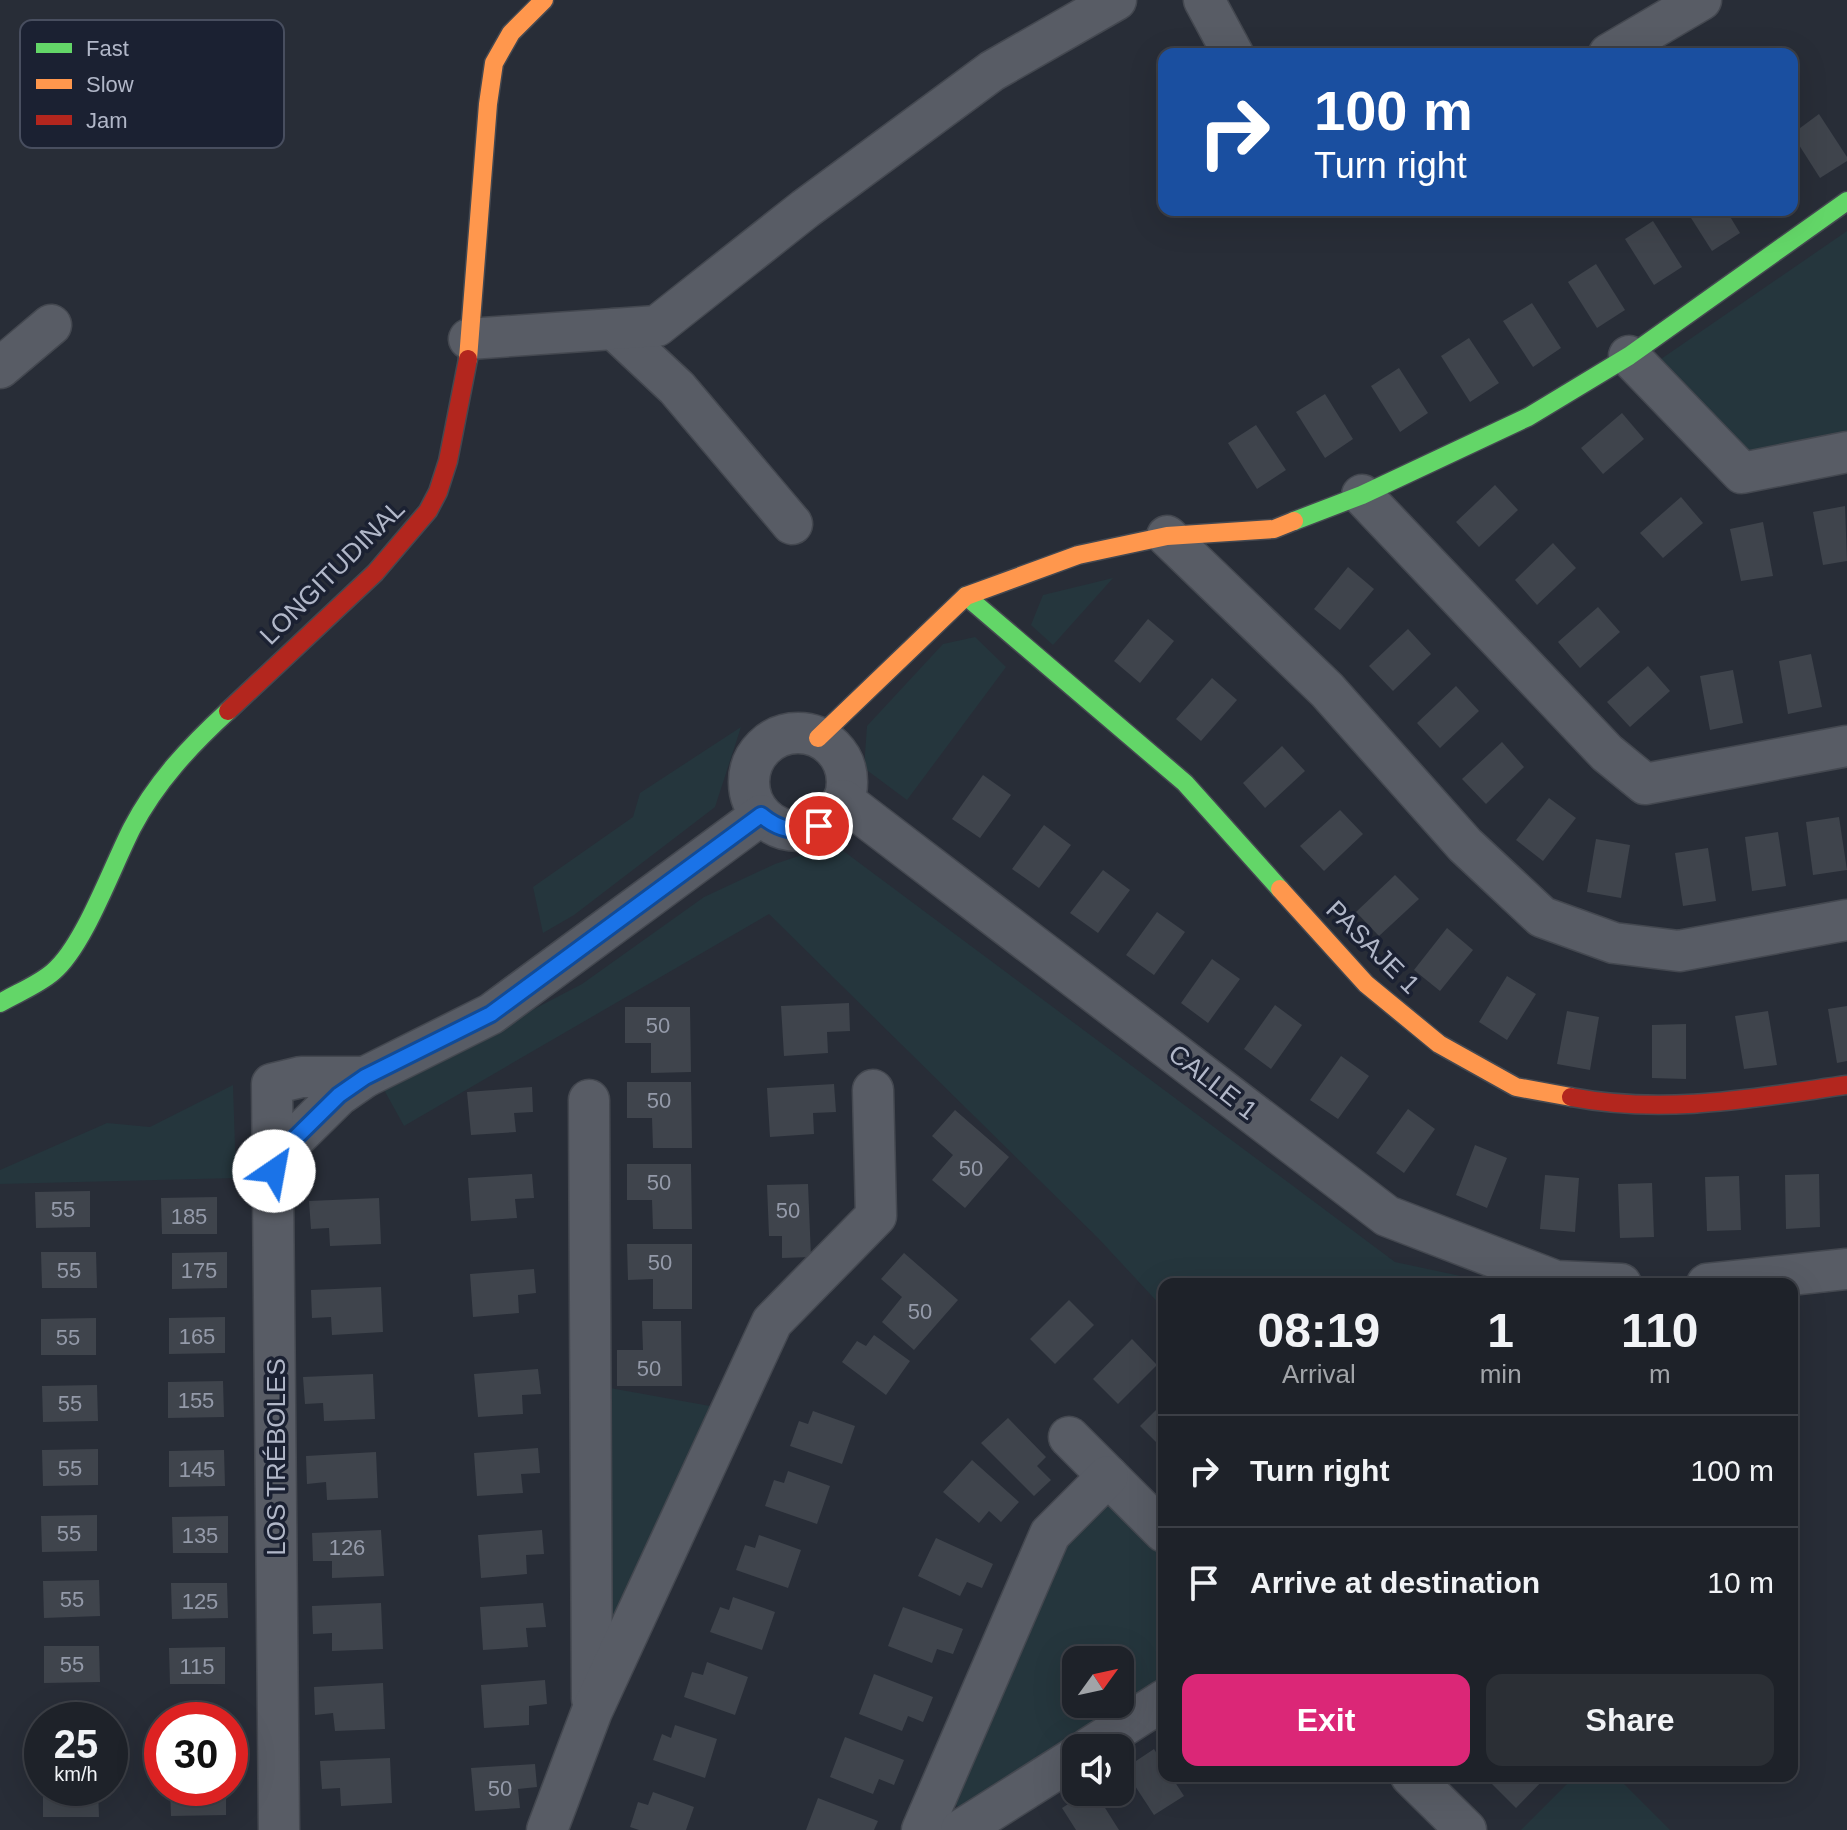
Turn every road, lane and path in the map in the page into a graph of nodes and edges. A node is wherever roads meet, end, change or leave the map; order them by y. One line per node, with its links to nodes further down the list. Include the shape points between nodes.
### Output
1 (544, 0): 10 (street, LONGITUDINAL, via 511,33 494,63)
2 (1116, 0): 9 (street, via 992,71 657,326)
3 (1204, 0): 5 (street)
4 (1701, 0): 6 (street)
5 (1230, 48)
6 (1619, 48)
7 (1847, 201): 11 (street)
8 (51, 325): 12 (street)
9 (614, 329): 10 (street); 15 (street, via 677,388)
10 (469, 339): 23 (street, LONGITUDINAL, via 457,421 428,511 375,573 190,746 160,781 133,826 75,946 53,972)
11 (1629, 356): 13 (street, via 1742,473); 14 (street, via 1528,417)
12 (0, 368)
13 (1847, 452)
14 (1362, 495): 16 (street, via 1274,529); 19 (street, via 1607,753 1645,784)
15 (792, 524)
16 (1167, 536): 17 (street, via 1078,555); 22 (street, via 1327,690 1465,845 1542,917 1614,943 1679,951)
17 (966, 596): 18 (street); 25 (street, PASAJE 1, via 1185,783 1366,984 1439,1044 1516,1087 1601,1103 1706,1105)
18 (818, 738): 20 (street, via 843,764); 21 (street, via 800,733 781,736 753,761 748,780)
19 (1847, 746)
20 (843, 800): 21 (street, via 829,820 807,830 782,829); 30 (street, CALLE 1, via 1387,1216)
21 (761, 815): 24 (street, via 491,1014)
22 (1847, 920)
23 (0, 1003)
24 (365, 1077): 28 (street, via 339,1095); 28 (street, LOS TRÉBOLES, via 301,1077 272,1084)
25 (1847, 1085)
26 (873, 1090): 36 (street, via 876,1216 772,1322)
27 (589, 1100): 36 (street)
28 (274, 1159): 40 (street, LOS TRÉBOLES)
29 (1847, 1269): 31 (street)
30 (1548, 1278)
31 (1763, 1278)
32 (1069, 1437): 33 (street)
33 (1108, 1476): 34 (street); 42 (street, via 1050,1534)
34 (1158, 1526)
35 (1158, 1704): 37 (street)
36 (592, 1711): 41 (street)
37 (1111, 1734)
38 (1062, 1766): 43 (street)
39 (1417, 1782): 44 (street)
40 (279, 1830)
41 (547, 1830)
42 (922, 1830)
43 (961, 1830)
44 (1466, 1830)

